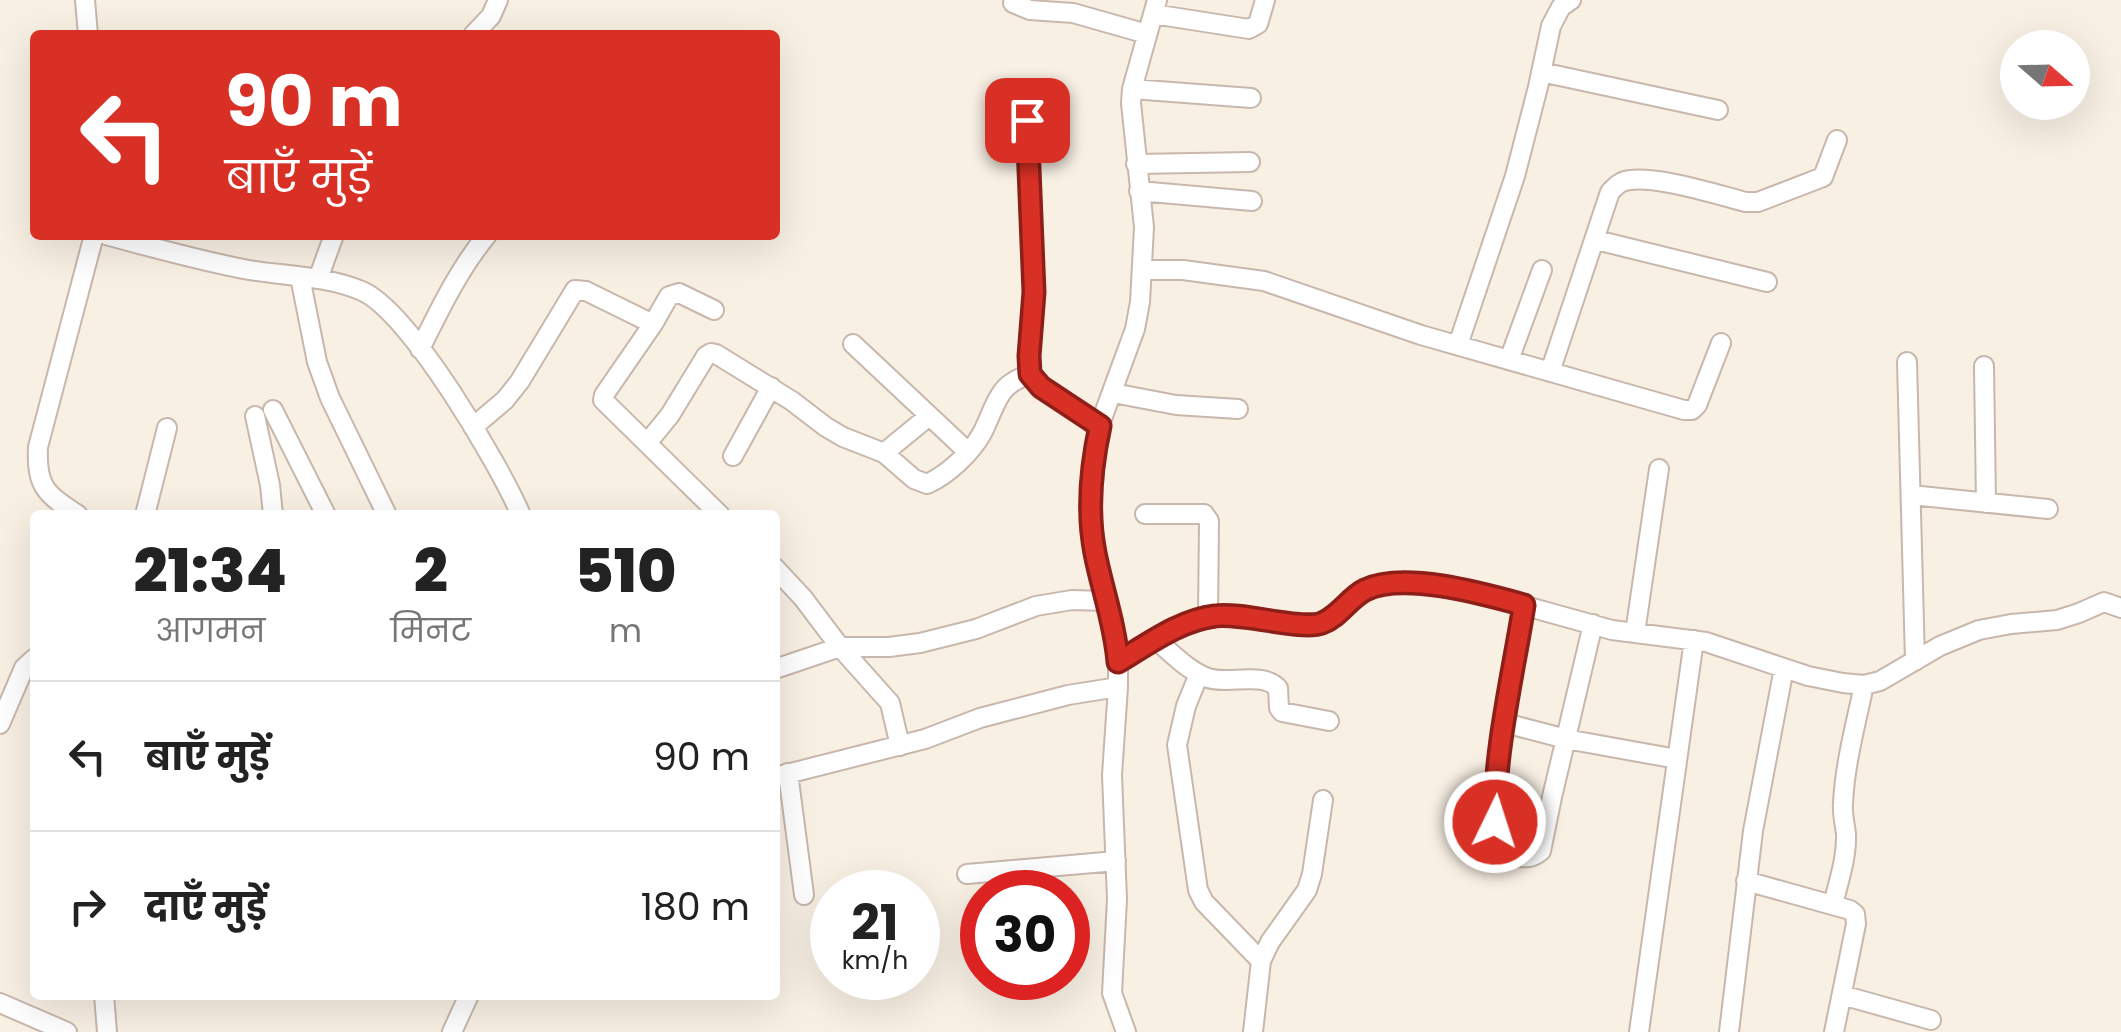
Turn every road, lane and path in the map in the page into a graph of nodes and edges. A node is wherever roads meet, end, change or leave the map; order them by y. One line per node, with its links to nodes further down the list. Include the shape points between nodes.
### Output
1 (84, 0): 7 (street)
2 (498, 0): 8 (street)
3 (1265, 0): 6 (street, via 1258,24 1249,28)
4 (1572, 0): 10 (street, via 1551,26)
5 (1013, 3): 9 (street)
6 (1155, 7): 9 (street)
7 (87, 30)
8 (478, 30)
9 (1147, 34): 11 (street)
10 (1541, 72): 14 (street); 33 (street, via 1515,176)
11 (1132, 88): 13 (street); 17 (street)
12 (998, 95): 39 (street, via 1027,120)
13 (1252, 98)
14 (1718, 110)
15 (1837, 140): 24 (street, via 1823,177 1758,202 1658,181 1618,183)
16 (1250, 162): 17 (street)
17 (1136, 164): 18 (street)
18 (1139, 191): 19 (street); 25 (street)
19 (1252, 201)
20 (93, 240): 55 (street, via 38,447 42,487)
21 (125, 240): 27 (street, via 216,264)
22 (331, 240): 27 (street)
23 (483, 240): 34 (street)
24 (1596, 240): 28 (street); 38 (street)
25 (1142, 270): 33 (street, via 1264,282); 41 (street, via 1134,329)
26 (1542, 270): 35 (street)
27 (309, 278): 34 (street, via 364,292); 59 (street, via 317,362)
28 (1767, 282)
29 (714, 310): 30 (street, via 674,292)
30 (652, 324): 45 (street, via 575,290 520,381); 47 (street, via 603,400)
31 (853, 344): 43 (street)
32 (1721, 344): 38 (street, via 1692,410)
33 (1458, 345): 35 (street)
34 (420, 349): 45 (street)
35 (1509, 360): 38 (street)
36 (1907, 362): 52 (street)
37 (1984, 366): 53 (street)
38 (1550, 372)
39 (1030, 374): 44 (street); 48 (street, via 1004,389)
40 (771, 387): 47 (street, via 710,354); 49 (street, via 843,437); 50 (street)
41 (1113, 392): 42 (street); 44 (street)
42 (1238, 409)
43 (929, 416): 48 (street); 49 (street)
44 (1100, 426): 64 (street, via 1090,520)
45 (473, 427): 60 (street)
46 (167, 428): 56 (street)
47 (648, 442): 61 (street)
48 (968, 452): 49 (street, via 927,484)
49 (884, 453)
50 (733, 456)
51 (1659, 469): 69 (street)
52 (1910, 495): 53 (street); 73 (street)
53 (1986, 503): 54 (street)
54 (2048, 509)
55 (71, 510)
56 (146, 510)
57 (272, 510): 58 (street, via 264,413)
58 (323, 510)
59 (385, 510)
60 (520, 510)
61 (715, 510)
62 (1146, 514): 67 (street, via 1195,512 1209,521)
63 (780, 573): 72 (street)
64 (1107, 601): 72 (street, via 1036,606 920,643); 74 (street)
65 (1524, 605): 67 (street, via 1396,582 1365,590 1322,623); 68 (street); 82 (street)
66 (2121, 608): 73 (street, via 2104,602 2057,620 1978,630)
67 (1208, 618): 70 (street)
68 (1593, 624): 69 (street); 84 (street)
69 (1635, 632): 71 (street)
70 (1156, 640): 74 (street); 78 (street)
71 (1694, 640): 77 (street); 86 (street)
72 (840, 648): 76 (street); 85 (street, via 890,703)
73 (1915, 661): 79 (street)
74 (1118, 662): 80 (street)
75 (30, 663): 83 (street)
76 (780, 667)
77 (1784, 668): 79 (street); 91 (street)
78 (1199, 674): 81 (street, via 1268,681 1278,688 1282,712); 94 (street, via 1177,744 1198,890)
79 (1864, 684): 93 (street, via 1844,786 1845,848)
80 (1118, 687): 85 (street, via 1068,694); 89 (street)
81 (1329, 721)
82 (1505, 723): 84 (street); 84 (street, via 1494,800 1495,844 1506,857 1541,851)
83 (0, 724)
84 (1566, 739): 86 (street)
85 (900, 746): 87 (street)
86 (1677, 759): 105 (street)
87 (782, 775): 92 (street)
88 (1323, 800): 94 (street, via 1307,890)
89 (1116, 861): 90 (street); 103 (street, via 1112,993)
90 (1013, 870)
91 (1746, 881): 93 (street); 106 (street)
92 (804, 895)
93 (1833, 906): 95 (street, via 1855,914)
94 (1261, 961): 104 (street)
95 (1842, 995): 99 (street); 107 (street)
96 (104, 1000): 101 (street)
97 (467, 1000): 102 (street)
98 (0, 1003): 100 (street)
99 (1930, 1020)
100 (67, 1032)
101 (107, 1032)
102 (452, 1032)
103 (1126, 1032)
104 (1253, 1032)
105 (1639, 1032)
106 (1729, 1032)
107 (1834, 1032)

